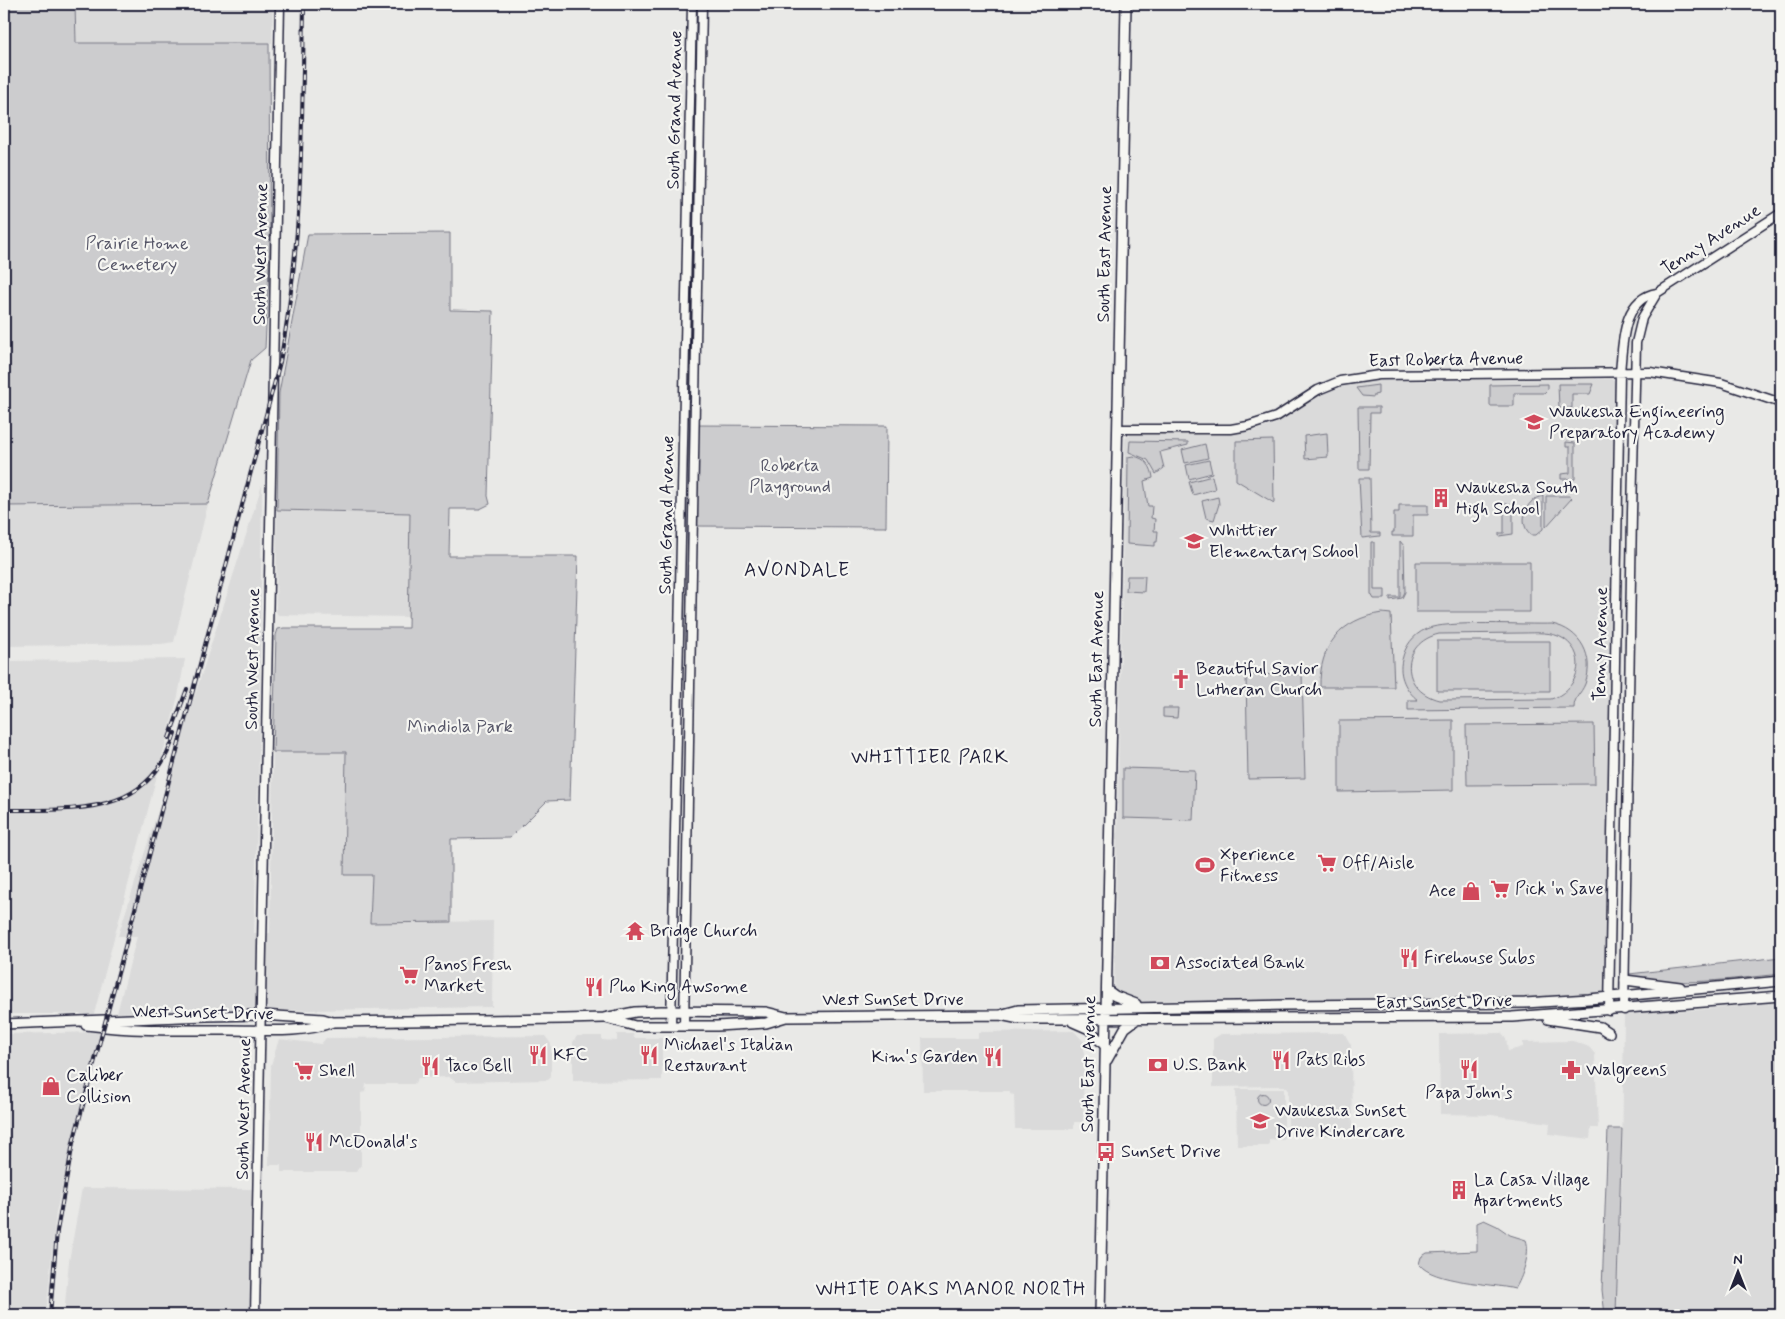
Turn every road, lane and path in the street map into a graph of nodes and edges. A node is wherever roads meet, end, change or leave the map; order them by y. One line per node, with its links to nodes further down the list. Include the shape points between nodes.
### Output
1 (280, 4): 24 (street, South West Avenue)
2 (692, 4): 21 (street, South Grand Avenue)
3 (702, 4): 22 (street, South Grand Avenue)
4 (1126, 4): 10 (main road, South East Avenue)
5 (1781, 213): 6 (street, Tenny Avenue)
6 (1657, 293): 7 (street, Tenny Avenue, via 1640,301 1626,324); 8 (street, Tenny Avenue, via 1638,329)
7 (1620, 372): 8 (street, East Roberta Avenue); 10 (street, East Roberta Avenue, via 1358,376 1329,385 1280,415 1248,426 1231,429); 17 (street, Tenny Avenue)
8 (1635, 372): 9 (street, East Roberta Avenue, via 1673,374 1721,383); 11 (street, Tenny Avenue)
9 (1781, 403)
10 (1118, 429): 14 (main road, South East Avenue)
11 (1625, 980): 13 (main road); 15 (street, Tenny Avenue)
12 (1781, 981): 13 (main road, East Sunset Drive)
13 (1692, 989): 15 (main road, East Sunset Drive)
14 (1108, 990): 18 (main road, via 1127,1002); 19 (main road, South East Avenue)
15 (1625, 996): 17 (main road, East Sunset Drive); 20 (street, Tenny Avenue)
16 (1781, 996): 20 (main road, East Sunset Drive)
17 (1610, 997): 18 (main road, East Sunset Drive, via 1525,1003); 23 (street, Tenny Avenue)
18 (1146, 1007): 19 (main road, East Sunset Drive)
19 (1107, 1008): 25 (main road, West Sunset Drive, via 1018,1010); 30 (main road, South East Avenue)
20 (1624, 1010): 23 (main road, East Sunset Drive)
21 (672, 1011): 22 (main road, West Sunset Drive); 28 (main road, West Sunset Drive, via 635,1012); 35 (street, South Grand Avenue)
22 (684, 1011): 27 (main road, West Sunset Drive, via 766,1012); 36 (street, South Grand Avenue)
23 (1610, 1011): 26 (main road, East Sunset Drive)
24 (261, 1015): 32 (main road, West Sunset Drive); 33 (main road, West Sunset Drive); 37 (street, South West Avenue)
25 (1000, 1015): 27 (main road, West Sunset Drive); 29 (main road, West Sunset Drive)
26 (1538, 1016): 31 (main road, East Sunset Drive); 38 (main road, via 1600,1027)
27 (786, 1017): 36 (main road, West Sunset Drive, via 766,1023)
28 (604, 1018): 32 (main road, West Sunset Drive); 35 (main road, West Sunset Drive, via 635,1026)
29 (1053, 1019): 30 (main road, West Sunset Drive); 39 (main road, via 1087,1027)
30 (1106, 1019): 31 (main road, East Sunset Drive); 39 (main road, South East Avenue)
31 (1137, 1019): 40 (main road, via 1124,1028)
32 (333, 1022): 37 (main road, West Sunset Drive, via 323,1026)
33 (73, 1023): 34 (main road, West Sunset Drive); 37 (main road, West Sunset Drive, via 104,1027)
34 (4, 1024)
35 (671, 1026): 36 (main road, West Sunset Drive)
36 (684, 1026)
37 (261, 1030): 41 (street, South West Avenue)
38 (1609, 1033)
39 (1105, 1046): 40 (main road, South East Avenue)
40 (1105, 1063): 42 (main road, South East Avenue)
41 (255, 1315)
42 (1100, 1315)

